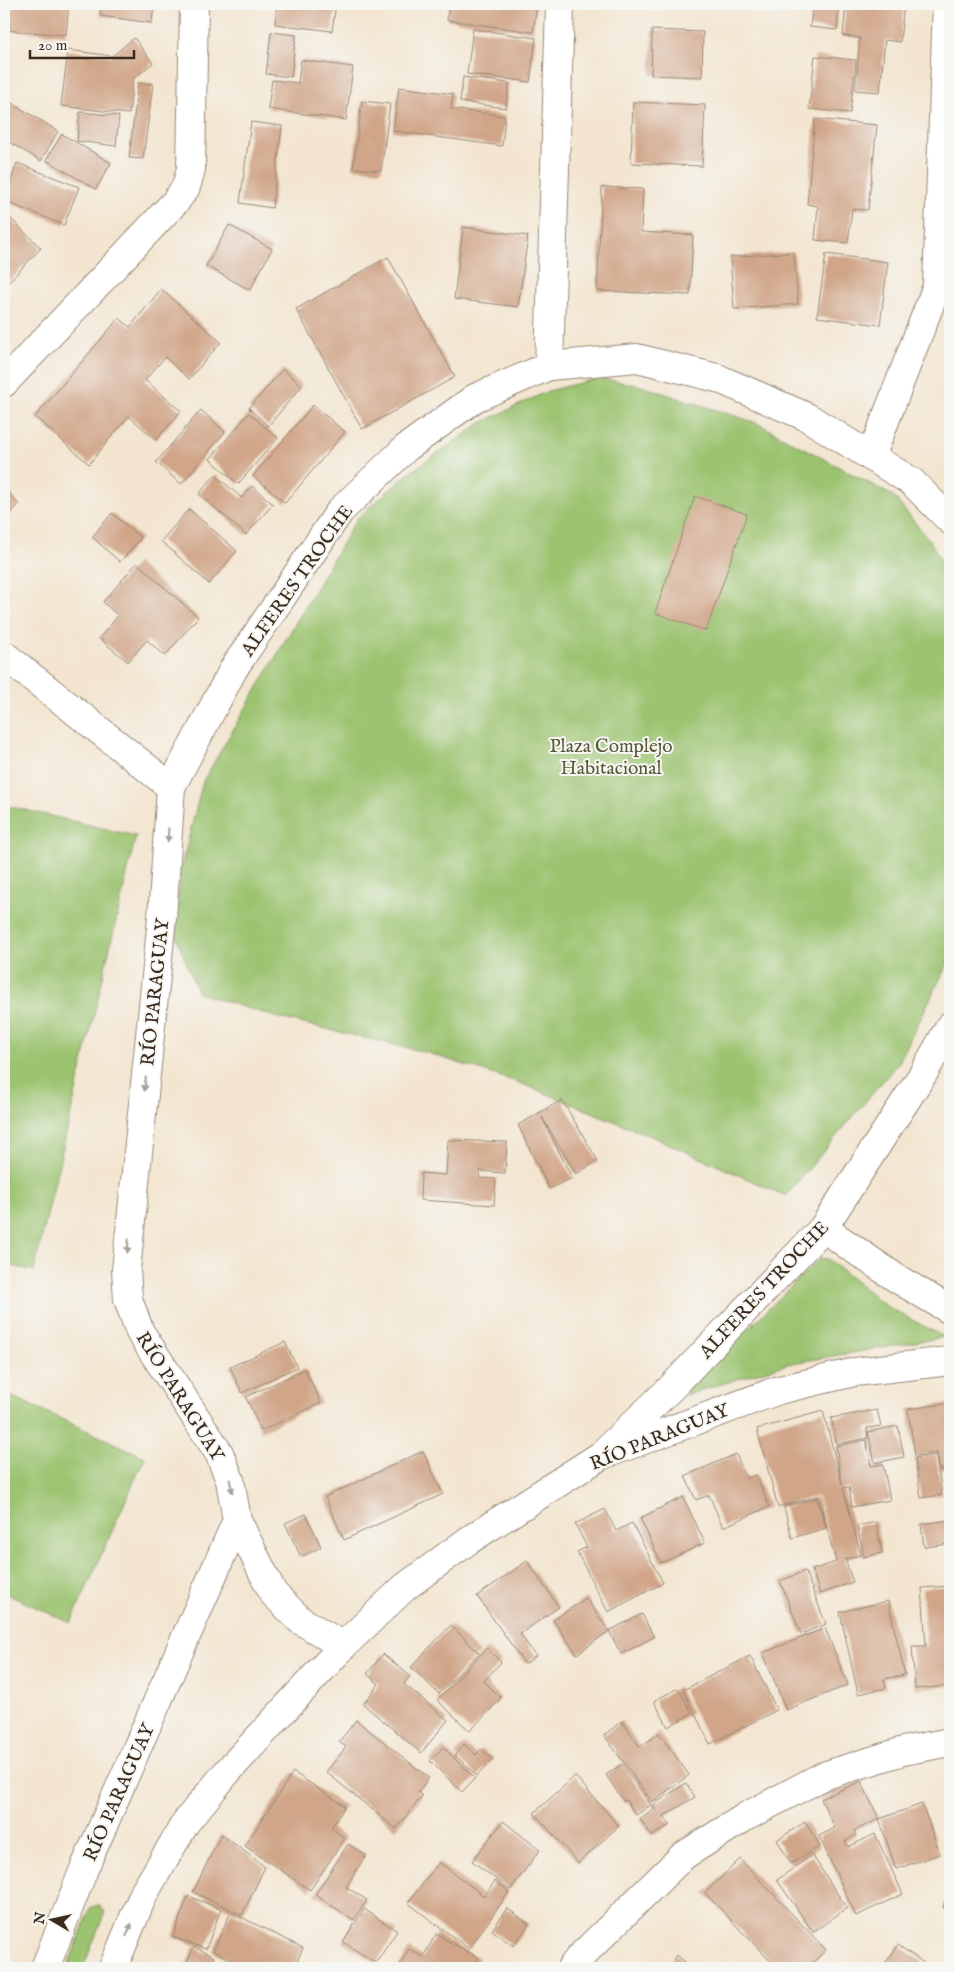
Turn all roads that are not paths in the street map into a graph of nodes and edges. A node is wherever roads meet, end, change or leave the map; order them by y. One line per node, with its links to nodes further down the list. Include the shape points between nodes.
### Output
1 (194, 4): 5 (street, via 192,169 186,186 176,201)
2 (560, 4): 4 (street)
3 (947, 4): 6 (street, via 937,286)
4 (549, 366): 6 (street, ALFERES TROCHE, via 637,358 716,378 807,417); 11 (street, ALFERES TROCHE, via 475,398 406,448 340,511 234,668)
5 (4, 383)
6 (871, 457): 7 (street, ALFERES TROCHE)
7 (912, 482): 8 (street); 9 (street, ALFERES TROCHE)
8 (950, 498)
9 (950, 520)
10 (4, 655): 11 (street)
11 (171, 787): 17 (street, RÍO PARAGUAY, one-way to 17, via 162,918 126,1270 128,1299 140,1332 219,1453 230,1480)
12 (950, 1026): 13 (street, ALFERES TROCHE, via 923,1074)
13 (823, 1228): 14 (street); 16 (street, ALFERES TROCHE, via 671,1388)
14 (950, 1310)
15 (950, 1361): 16 (street, RÍO PARAGUAY, via 855,1372 778,1390)
16 (600, 1456): 18 (street, RÍO PARAGUAY, via 469,1540 405,1587)
17 (237, 1520): 18 (street, via 273,1593 300,1620); 20 (street, RÍO PARAGUAY, via 84,1869)
18 (343, 1646): 21 (street, RÍO PARAGUAY, one-way to 18, via 144,1893 186,1822 227,1772)
19 (950, 1742): 22 (street, via 903,1750 823,1776 747,1816 683,1856)
20 (45, 1968)
21 (113, 1968)
22 (571, 1968)

